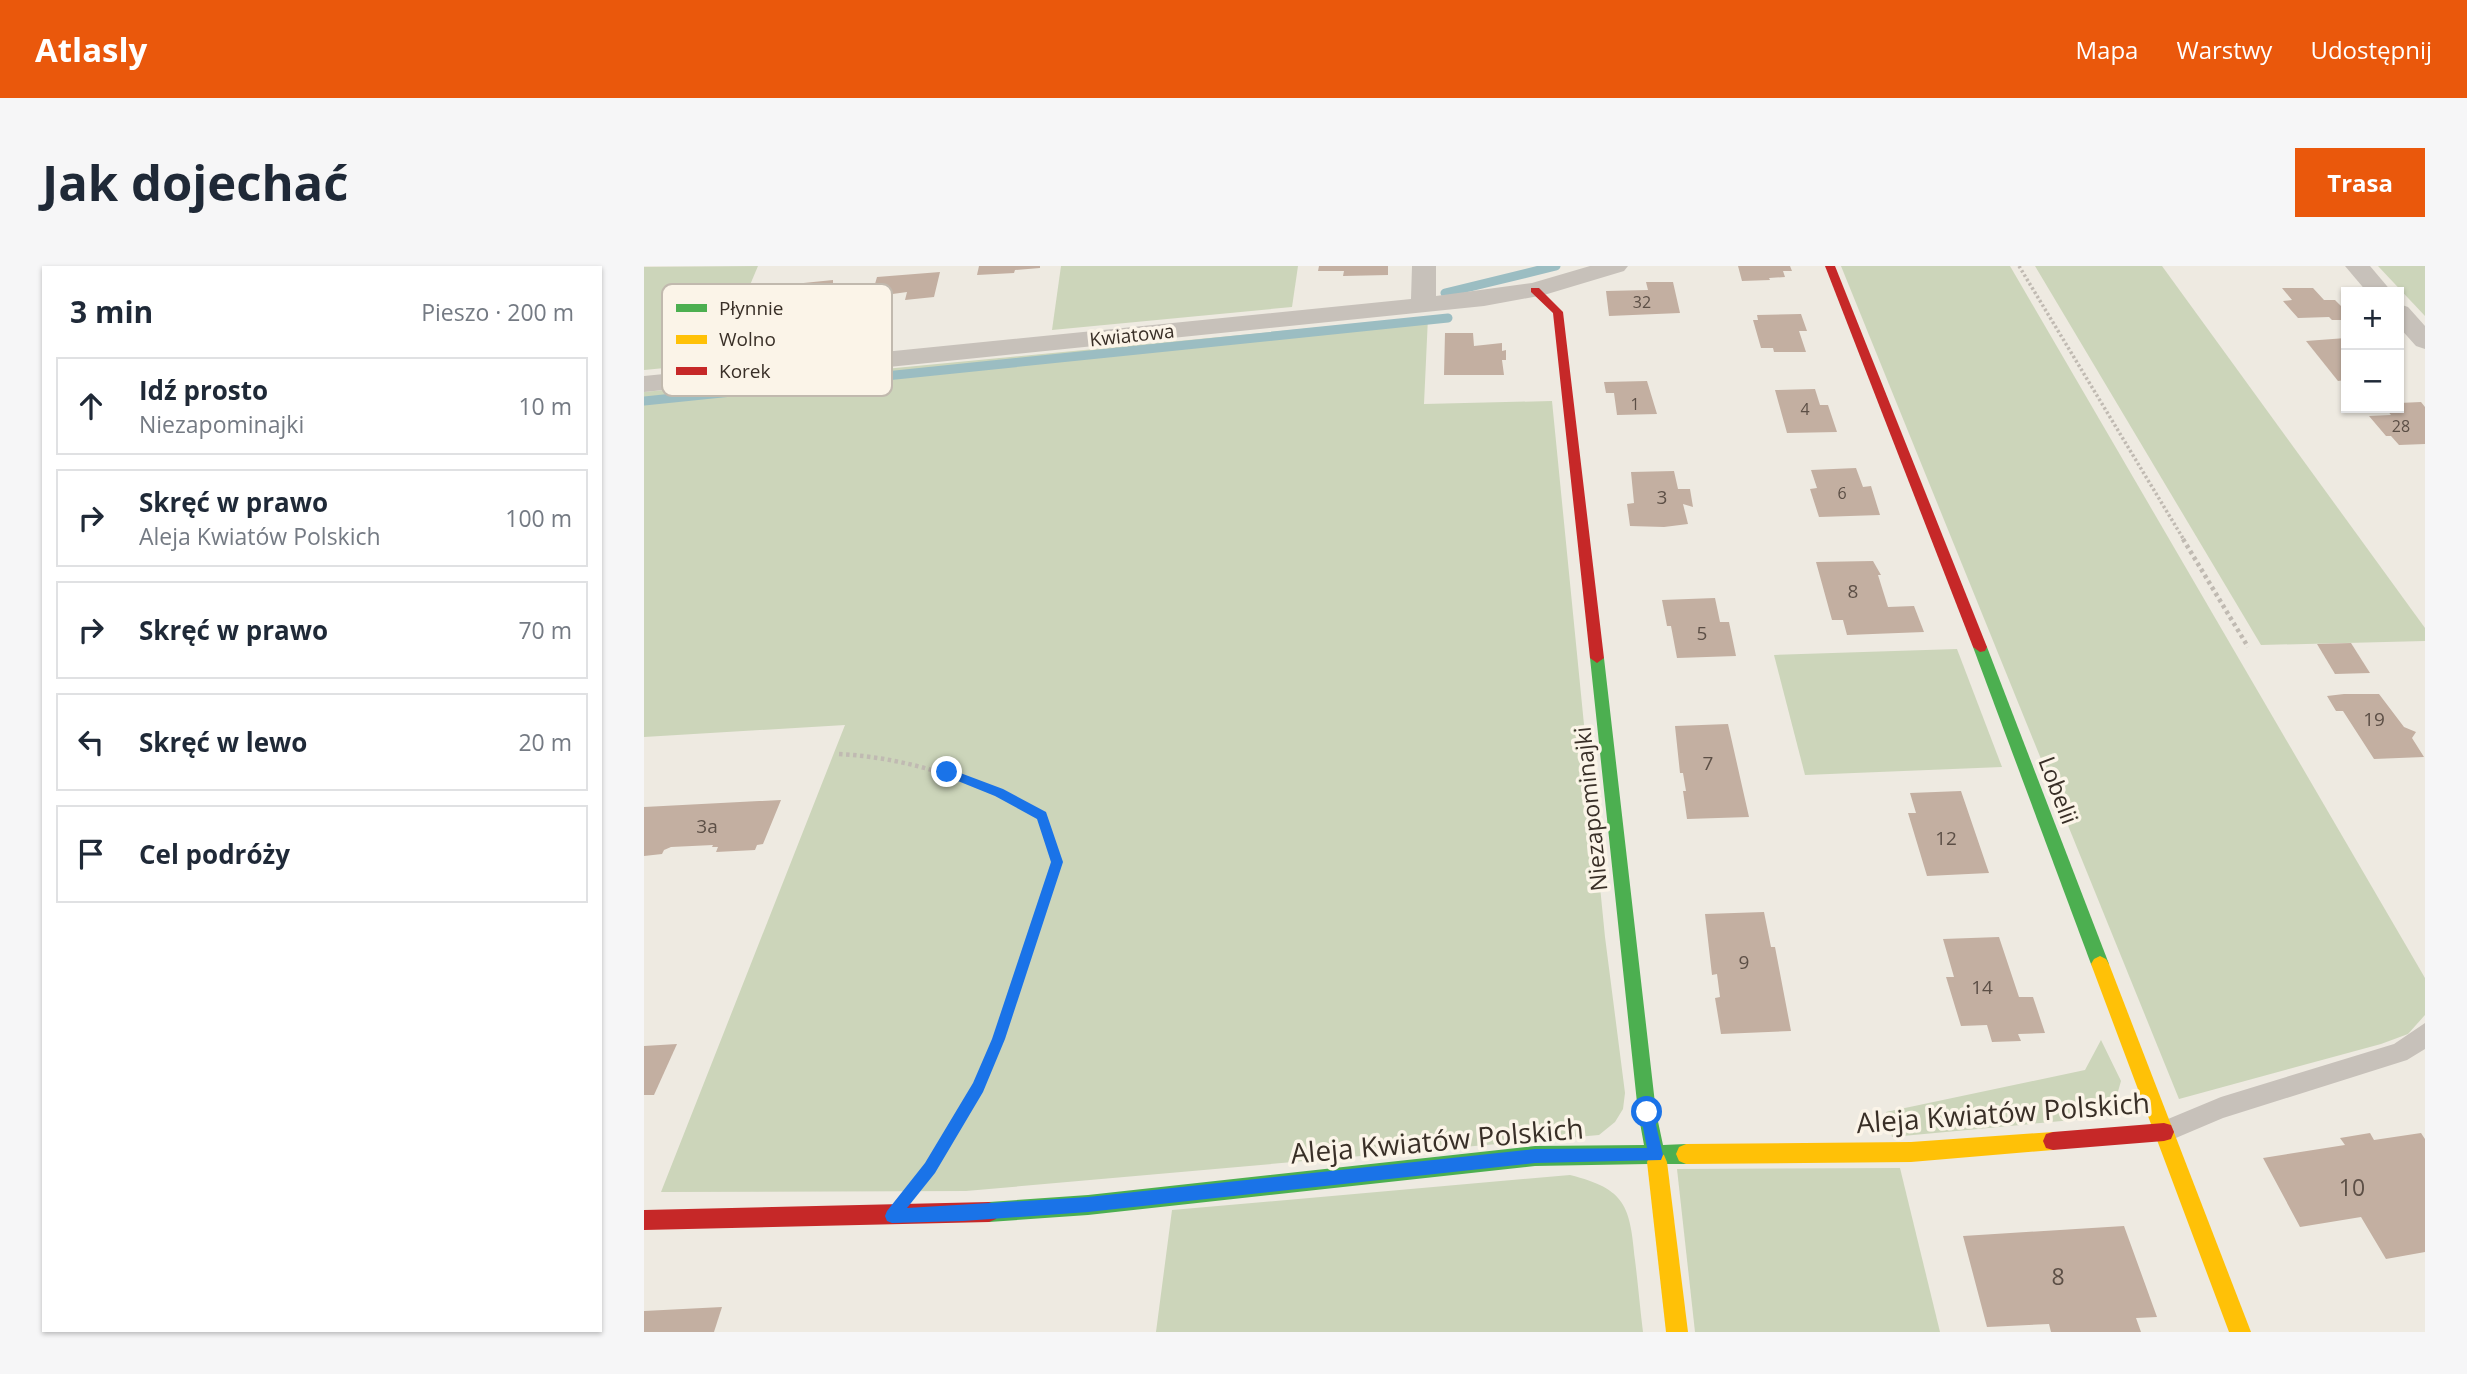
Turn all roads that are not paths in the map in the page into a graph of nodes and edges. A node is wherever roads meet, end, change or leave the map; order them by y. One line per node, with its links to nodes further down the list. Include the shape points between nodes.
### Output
1 (1424, 266): 7 (street)
2 (1616, 266): 6 (street, Kwiatowa)
3 (1830, 266): 14 (street, Lobelii)
4 (2357, 266): 5 (street)
5 (2376, 287)
6 (1535, 290): 7 (street, Kwiatowa); 15 (street, Niezapominajki, via 1558,312 1647,1112)
7 (1423, 306): 10 (street, Kwiatowa)
8 (2404, 318): 9 (street)
9 (2425, 341)
10 (892, 359)
11 (662, 382): 12 (street, Kwiatowa)
12 (644, 384)
13 (2425, 1033): 14 (lane, Aleja Kwiatów Polskich, via 2399,1053 2221,1108)
14 (2164, 1132): 15 (street, Aleja Kwiatów Polskich, via 1911,1152); 18 (street, Lobelii)
15 (1656, 1155): 16 (street, Aleja Kwiatów Polskich, via 1535,1156 1088,1205 963,1214); 17 (street, Niezapominajki)
16 (644, 1220)
17 (1677, 1332)
18 (2240, 1332)

